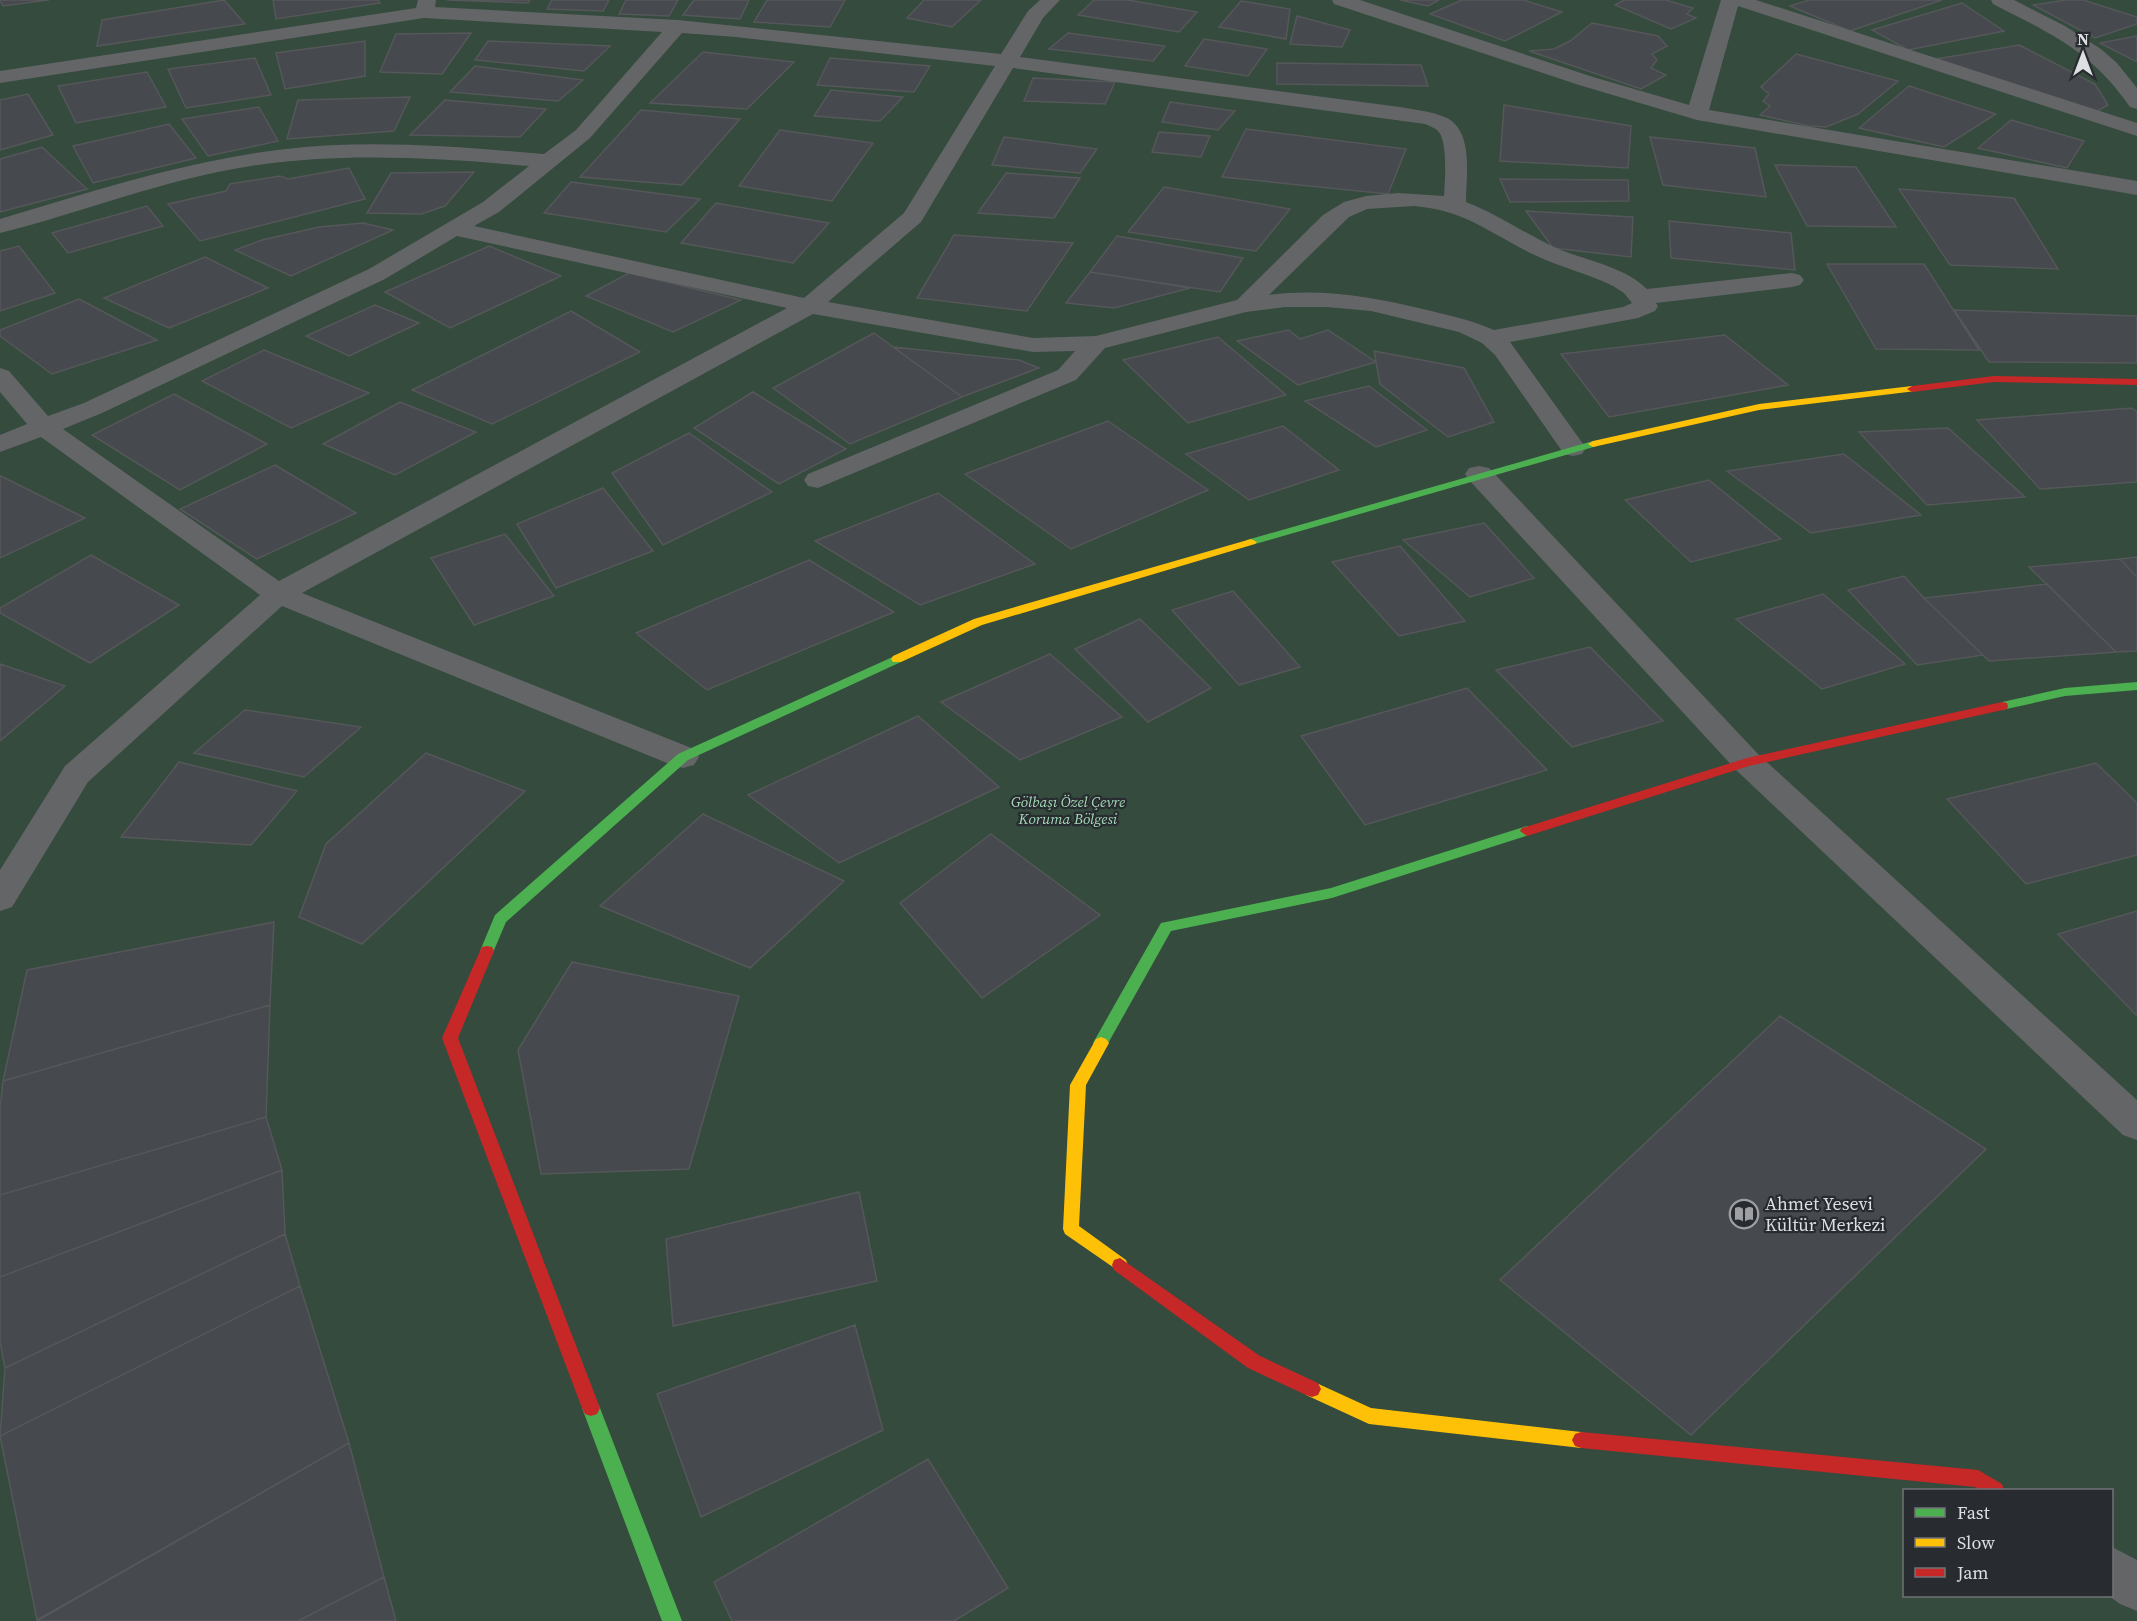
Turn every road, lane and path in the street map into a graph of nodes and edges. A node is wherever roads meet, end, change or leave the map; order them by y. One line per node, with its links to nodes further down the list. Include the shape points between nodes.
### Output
1 (1051, 0): 8 (street, via 1035,15)
2 (1341, 0): 11 (street)
3 (1730, 0): 11 (street)
4 (1737, 0): 12 (street)
5 (2000, 0): 10 (street, via 2099,55 2126,83)
6 (426, 6): 7 (street); 9 (street)
7 (678, 26): 8 (street); 13 (street, via 583,134)
8 (1007, 61): 15 (street, via 1436,121 1448,129 1453,139); 21 (street, via 913,217)
9 (0, 77)
10 (2137, 103)
11 (1697, 114): 14 (street)
12 (2137, 130)
13 (549, 161): 16 (street, via 438,153 349,151 292,155 195,172); 17 (street, via 491,207)
14 (2137, 188)
15 (1455, 205): 19 (street, via 1557,256 1628,285); 20 (street, via 1390,200 1341,212 1287,260)
16 (0, 226)
17 (455, 229): 21 (street); 26 (street, via 376,274 93,408)
18 (1792, 280): 19 (street)
19 (1643, 297): 22 (street, via 1646,306 1629,313)
20 (1246, 305): 22 (street, via 1285,300 1371,304 1467,327); 23 (street)
21 (809, 306): 23 (street, via 1033,345); 31 (street)
22 (1491, 338): 28 (street, via 1504,350)
23 (1096, 343): 30 (street, via 1067,375)
24 (0, 376): 26 (street)
25 (2137, 382): 28 (street, via 1994,379 1759,407)
26 (44, 427): 27 (street); 31 (street)
27 (0, 444)
28 (1573, 448): 29 (street)
29 (1479, 474): 33 (street, via 978,622); 34 (street)
30 (818, 480)
31 (278, 594): 33 (street); 35 (street, via 76,774)
32 (2137, 686): 34 (street, via 2065,692)
33 (683, 757): 40 (street, via 500,919 450,1038)
34 (1747, 762): 36 (street); 37 (street, via 1332,892 1166,927 1078,1085 1071,1228 1254,1362 1369,1416 1978,1479)
35 (0, 898)
36 (2137, 1124)
37 (1992, 1489)
38 (2113, 1571): 39 (street)
39 (2137, 1588)
40 (672, 1621)

